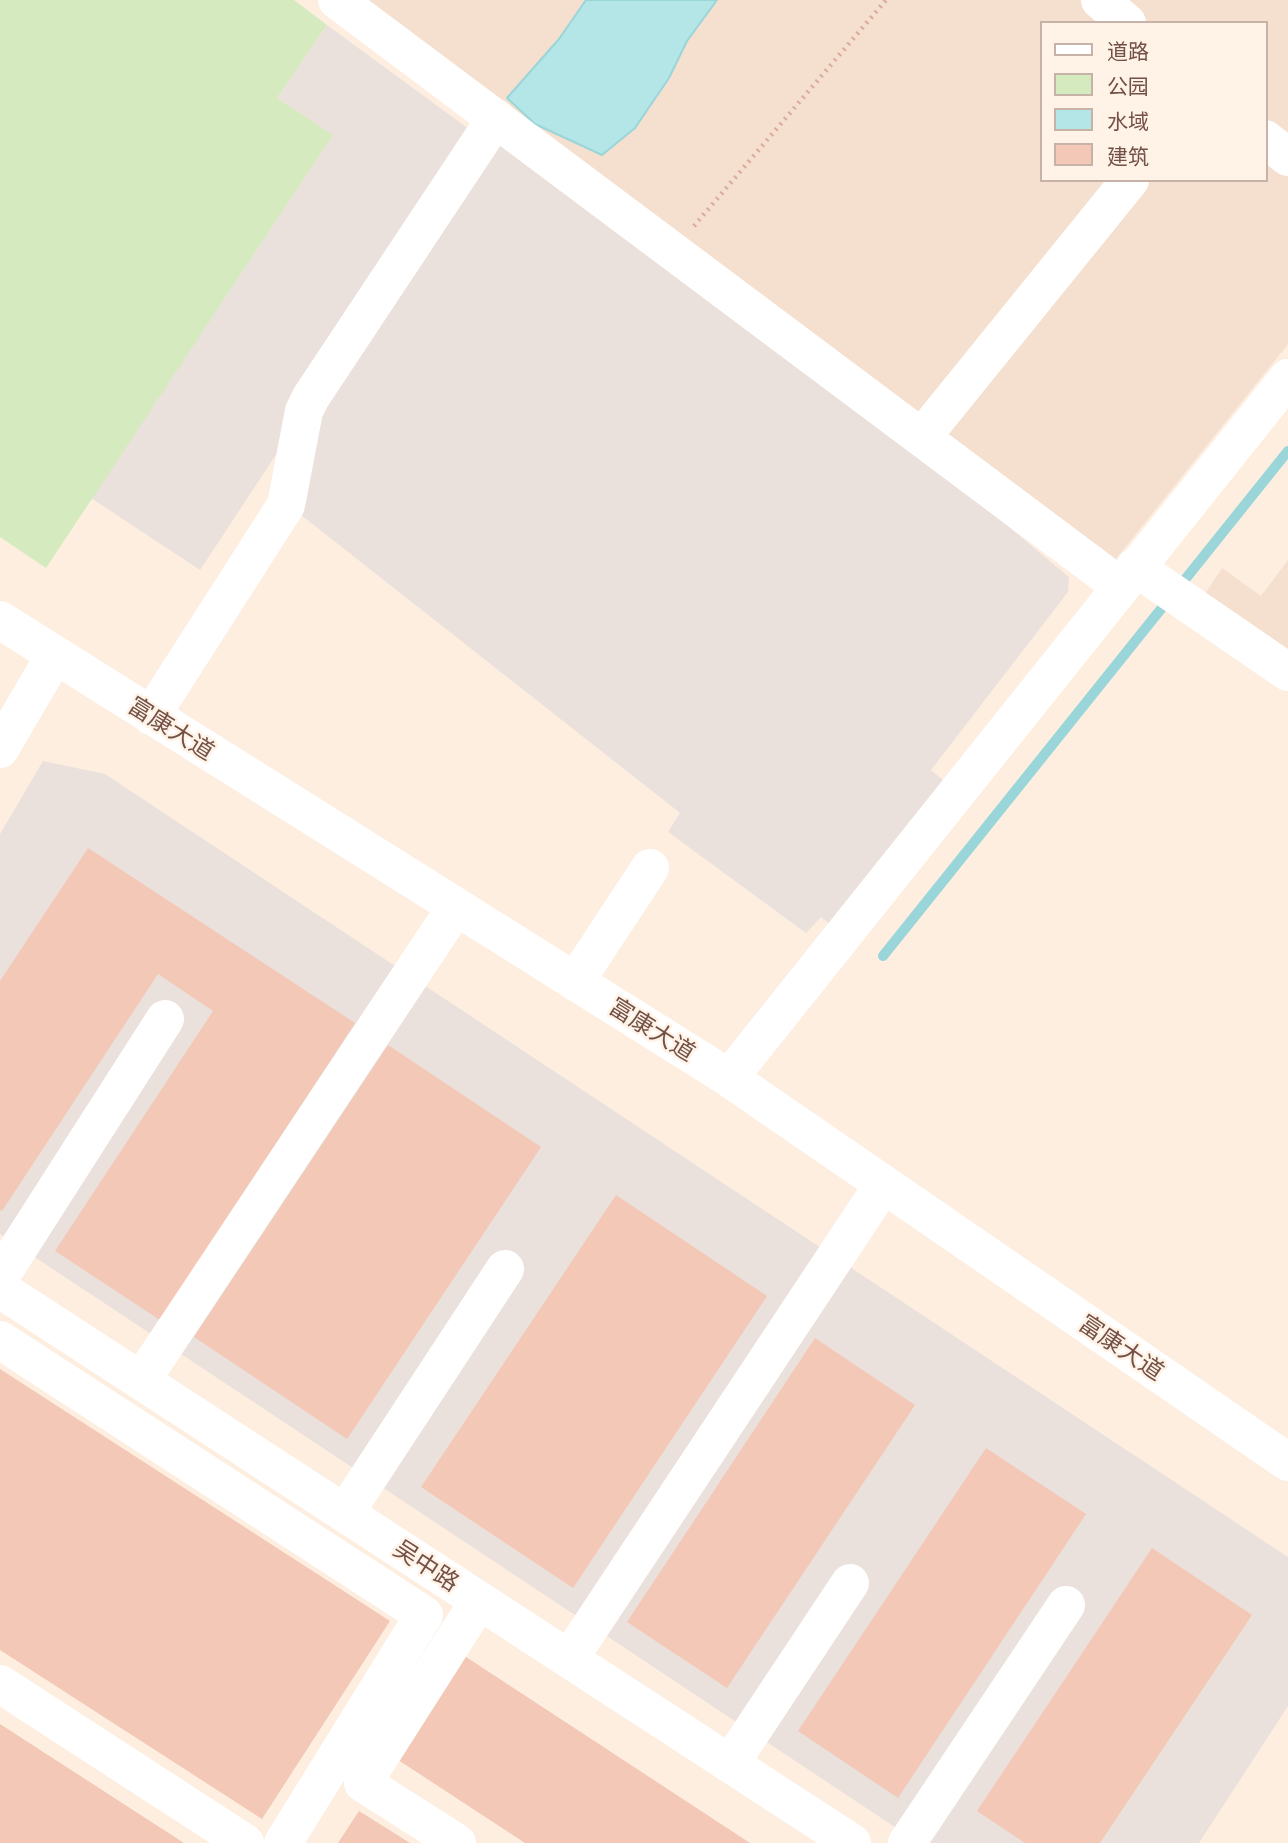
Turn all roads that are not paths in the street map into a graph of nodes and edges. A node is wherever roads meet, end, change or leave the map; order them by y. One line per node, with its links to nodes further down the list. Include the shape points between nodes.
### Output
1 (337, 0): 4 (street)
2 (1100, 0): 3 (street)
3 (1125, 21)
4 (496, 118): 9 (street); 14 (street, via 311,397 304,411 286,505)
5 (1267, 141): 6 (street)
6 (1288, 157)
7 (1128, 182): 9 (street)
8 (1288, 378): 10 (street)
9 (922, 437): 10 (street)
10 (1151, 585): 13 (street); 20 (street)
11 (0, 620): 12 (street, 富康大道)
12 (55, 655): 14 (street, 富康大道); 15 (street)
13 (1288, 672)
14 (150, 716): 17 (street, 富康大道)
15 (0, 750)
16 (650, 868): 18 (street)
17 (456, 907): 18 (street, 富康大道); 26 (street)
18 (575, 982): 20 (street, 富康大道)
19 (165, 1018): 23 (street)
20 (729, 1078): 21 (street, 富康大道)
21 (883, 1185): 27 (street, 富康大道); 32 (street)
22 (505, 1269): 28 (street)
23 (0, 1277)
24 (0, 1289): 26 (street, 吴中路)
25 (0, 1340): 36 (street, via 424,1615)
26 (141, 1381): 28 (street, 吴中路)
27 (1288, 1462)
28 (345, 1514): 30 (street, 吴中路)
29 (850, 1583): 34 (street)
30 (479, 1601): 32 (street, 吴中路); 37 (street, via 363,1783)
31 (1066, 1605): 39 (street)
32 (569, 1659): 34 (street, 吴中路)
33 (0, 1684): 35 (street)
34 (730, 1764): 38 (street, 吴中路)
35 (245, 1843)
36 (283, 1843)
37 (457, 1843)
38 (852, 1843)
39 (907, 1843)

